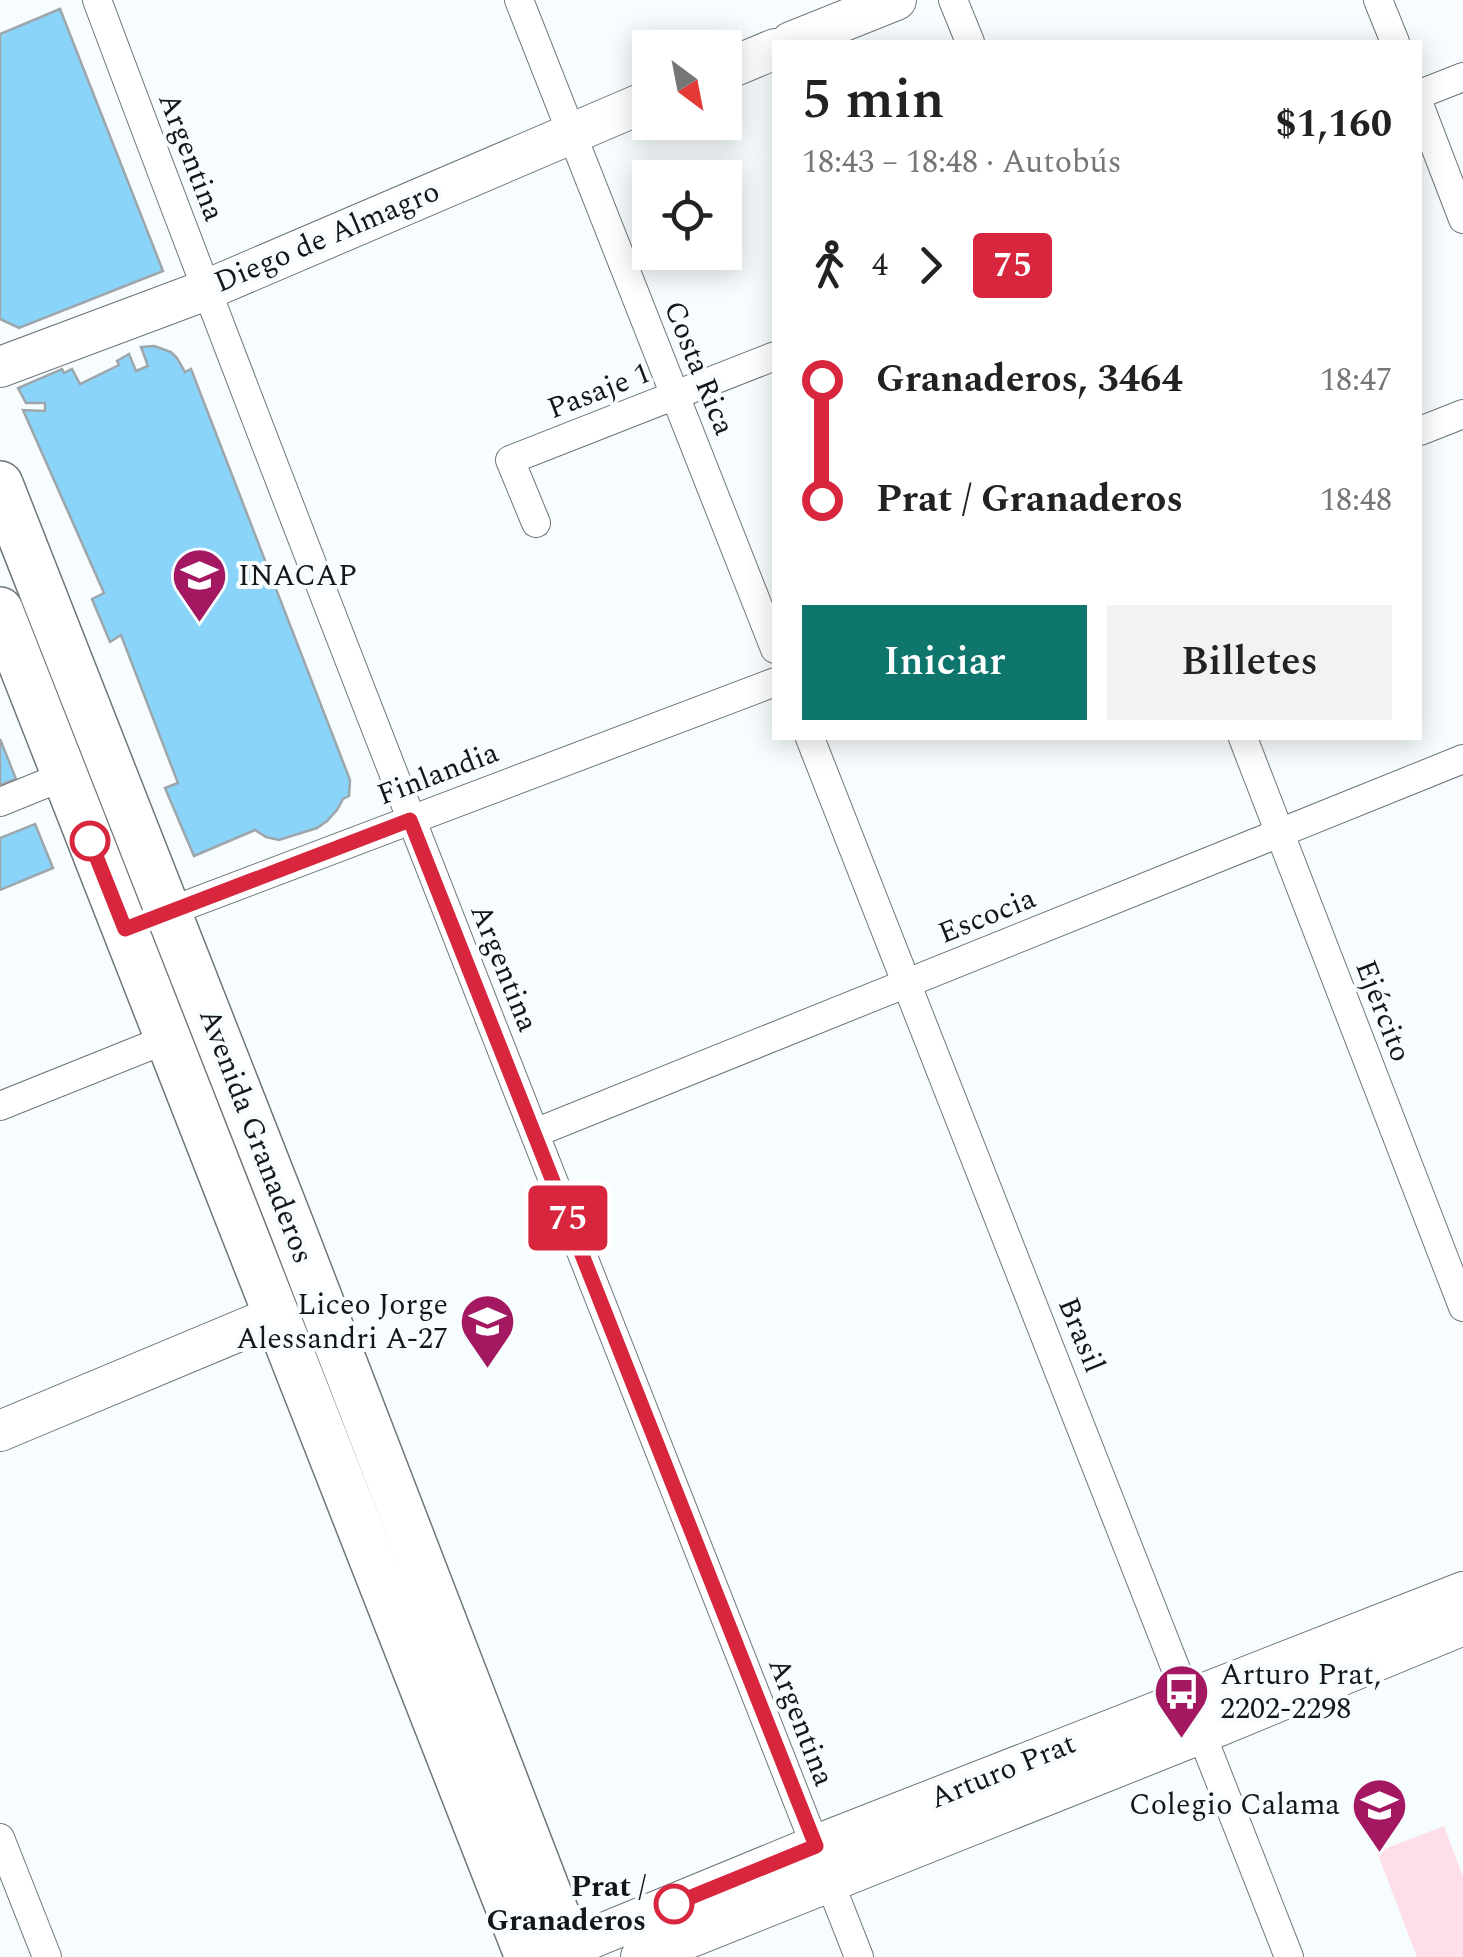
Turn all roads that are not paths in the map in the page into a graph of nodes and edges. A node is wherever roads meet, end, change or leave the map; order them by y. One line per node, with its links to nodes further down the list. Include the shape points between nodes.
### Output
1 (97, 0): 17 (street, Argentina)
2 (519, 0): 15 (street, Costa Rica)
3 (896, 0): 6 (main road)
4 (953, 0): 7 (street)
5 (1378, 0): 8 (street)
6 (797, 40)
7 (969, 40)
8 (1394, 40)
9 (772, 50): 10 (main road)
10 (742, 63)
11 (1463, 77): 12 (street)
12 (1422, 93)
13 (632, 107): 15 (main road, Diego de Almagro)
14 (1422, 113): 16 (street)
15 (571, 132): 17 (main road, Diego de Almagro); 20 (street, Costa Rica)
16 (1463, 218)
17 (206, 290): 19 (main road, Diego de Almagro); 33 (street, Argentina)
18 (772, 357): 20 (street, Pasaje 1)
19 (0, 367)
20 (676, 397): 24 (street, Pasaje 1, via 510,460); 26 (street, Costa Rica)
21 (1463, 414): 22 (street)
22 (1422, 430)
23 (0, 484): 35 (main road, Avenida Granaderos)
24 (536, 523)
25 (0, 610): 31 (main road, Avenida Granaderos)
26 (772, 641)
27 (772, 683): 33 (street, Finlandia)
28 (811, 740): 37 (street, Brasil)
29 (1244, 740): 34 (street, Ejército)
30 (1463, 759): 34 (street, Escocia)
31 (64, 776): 32 (street); 36 (main road, Avenida Granaderos)
32 (0, 802)
33 (410, 820): 35 (street, Finlandia); 40 (street, Argentina)
34 (1280, 833): 37 (street, Escocia); 41 (street, Ejército)
35 (168, 912): 36 (street, Finlandia); 49 (main road, Avenida Granaderos)
36 (125, 929): 38 (main road, Avenida Granaderos)
37 (907, 983): 40 (street, Escocia); 46 (street, Brasil)
38 (167, 1039): 39 (street); 42 (main road, Avenida Granaderos)
39 (0, 1106)
40 (535, 1133): 48 (street, Argentina)
41 (1463, 1307)
42 (276, 1316): 43 (main road); 49 (main road, Avenida Granaderos)
43 (0, 1431)
44 (1463, 1592): 46 (main road, Arturo Prat)
45 (1463, 1625): 46 (main road, Arturo Prat)
46 (1196, 1715): 48 (main road, Arturo Prat); 53 (street, Brasil)
47 (0, 1838): 50 (street)
48 (822, 1864): 49 (main road, Arturo Prat); 51 (main road, Arturo Prat); 52 (street, Argentina)
49 (554, 1955)
50 (47, 1957)
51 (641, 1957)
52 (859, 1957)
53 (1289, 1957)

